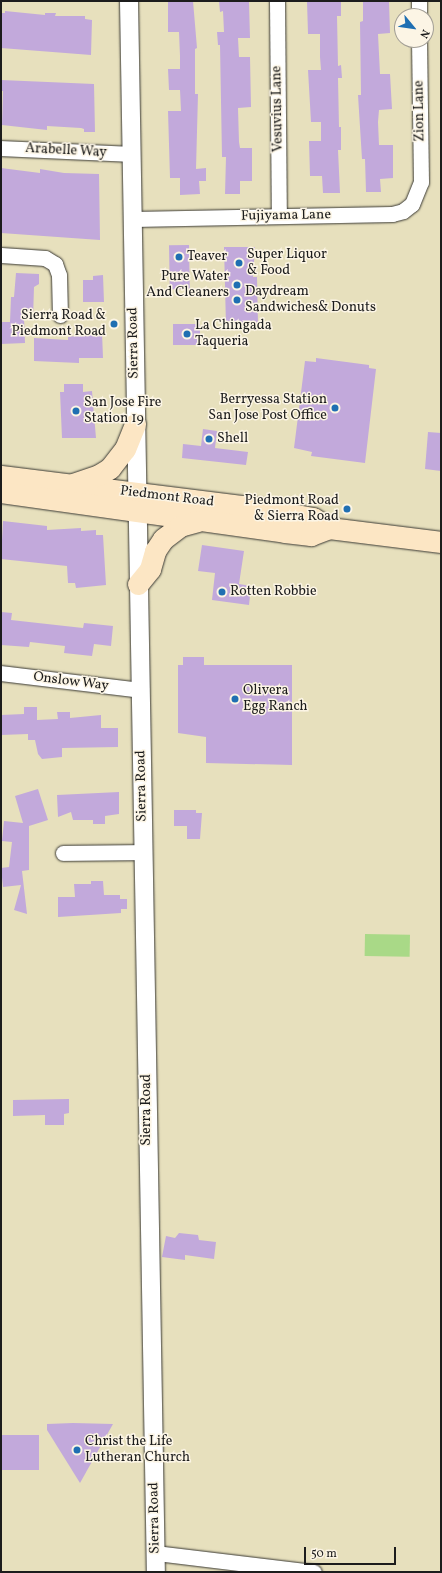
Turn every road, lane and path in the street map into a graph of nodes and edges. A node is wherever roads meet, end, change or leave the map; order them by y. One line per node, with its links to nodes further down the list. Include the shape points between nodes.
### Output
1 (129, 1): 5 (street, Sierra Road)
2 (277, 1): 7 (street, Vesuvius Lane)
3 (419, 48): 6 (street, Zion Lane)
4 (1, 148): 5 (street, Arabelle Way)
5 (131, 154): 8 (street, Sierra Road)
6 (422, 182): 7 (street, Fujiyama Lane, via 412,204 392,214)
7 (279, 216): 8 (street, Fujiyama Lane)
8 (133, 219): 11 (street, Sierra Road)
9 (1, 255): 10 (street, via 45,258 55,264 59,275)
10 (60, 315)
11 (135, 424): 13 (main road, via 125,449 110,468 89,479); 15 (street, Sierra Road)
12 (1, 476): 13 (main road, Piedmont Road)
13 (64, 485): 15 (main road, Piedmont Road)
14 (1, 492): 15 (main road, Piedmont Road)
15 (137, 503): 16 (main road, Piedmont Road); 17 (main road, Piedmont Road, via 314,518); 19 (street, Sierra Road)
16 (197, 521): 17 (main road, Piedmont Road, via 311,535); 19 (main road, via 180,526 163,539 155,551 150,570)
17 (329, 528): 18 (main road, Piedmont Road)
18 (441, 542)
19 (138, 584): 21 (street, Sierra Road)
20 (1, 673): 21 (street, Onslow Way)
21 (141, 690): 22 (street, Sierra Road)
22 (143, 852): 23 (street); 24 (street, Sierra Road)
23 (63, 853)
24 (156, 1553): 25 (street, Sierra Road); 26 (street)
25 (156, 1572)
26 (314, 1572)

